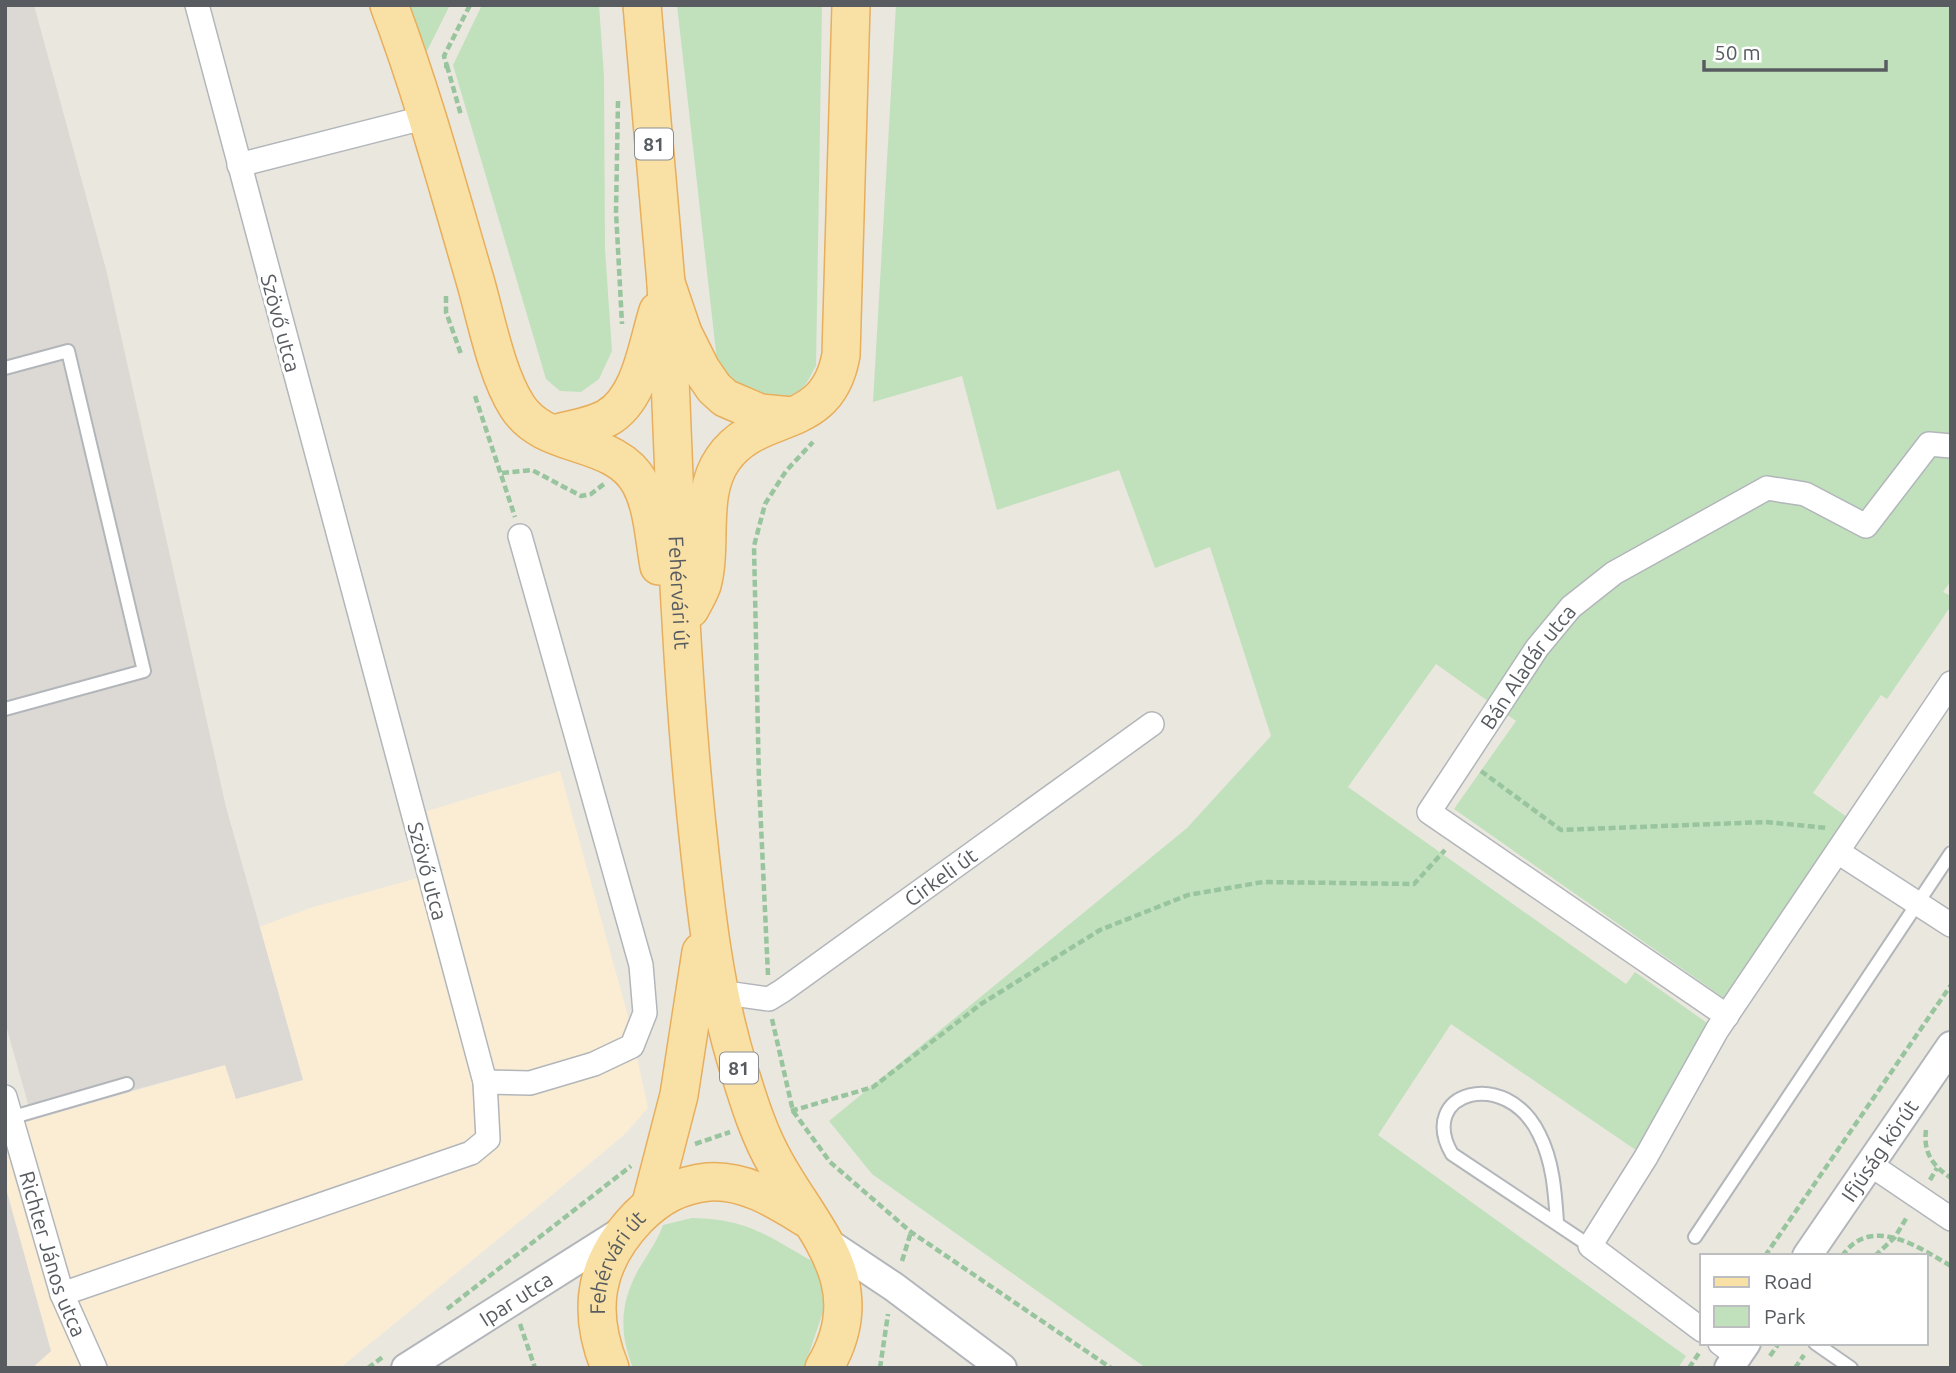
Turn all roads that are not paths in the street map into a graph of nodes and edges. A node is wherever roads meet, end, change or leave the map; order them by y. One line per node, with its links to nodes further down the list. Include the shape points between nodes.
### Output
1 (197, 5): 6 (street, Szövő utca)
2 (388, 5): 5 (main road)
3 (642, 5): 7 (main road, 81)
4 (851, 5): 9 (main road, via 841,355 830,389)
5 (427, 117): 6 (street); 10 (main road, via 508,389 526,417)
6 (239, 165): 25 (street, Szövő utca)
7 (666, 283): 9 (main road, via 683,333 714,388 741,407); 10 (main road, via 639,371 620,408 598,422); 13 (main road, Fehérvári út / 81)
8 (5, 368): 15 (lane, via 68,351 144,671)
9 (803, 428): 13 (main road, via 737,445 722,459 708,511 702,585)
10 (554, 434): 13 (main road, via 616,458 640,483 664,591)
11 (1951, 446): 23 (street, Bán Aladár utca, via 1929,444 1866,526 1805,494 1767,488 1614,572 1571,607 1537,648 1429,812)
12 (520, 536): 25 (street, via 641,965 645,1013 632,1046 594,1064 530,1083)
13 (681, 629): 19 (main road, Fehérvári út / 81)
14 (1951, 683): 17 (street)
15 (5, 709)
16 (1152, 724): 22 (street, Cirkeli út, via 769,999)
17 (1838, 852): 20 (street); 23 (street)
18 (1951, 853): 20 (lane)
19 (706, 902): 22 (main road, Fehérvári út / 81); 29 (main road, Fehérvári út / 81, via 690,1037)
20 (1917, 903): 21 (street); 34 (lane)
21 (1951, 925)
22 (719, 992): 33 (main road, Fehérvári út / 81, via 757,1123 775,1163)
23 (1727, 1016): 35 (street)
24 (1949, 1054): 28 (street, Ifjúság körút)
25 (485, 1082): 37 (street, Szövő utca, via 488,1139 471,1153)
26 (127, 1084): 27 (lane)
27 (8, 1108): 37 (street, Richter János utca)
28 (1871, 1165): 30 (street); 36 (street, Ifjúság körút)
29 (651, 1202): 32 (main road, Fehérvári út / 81); 33 (main road, Fehérvári út / 81, via 678,1188 709,1182 746,1186 779,1202)
30 (1951, 1219)
31 (1557, 1222): 31 (lane, via 1554,1179 1539,1132 1505,1097 1485,1091 1466,1094 1444,1119 1443,1139 1452,1154); 35 (lane)
32 (624, 1230): 41 (street, Ipar utca); 42 (main road, Fehérvári út / 81, via 602,1272 597,1296 599,1334)
33 (817, 1231): 43 (main road, Fehérvári út / 81, via 835,1258 841,1285 837,1340); 44 (street)
34 (1695, 1237)
35 (1590, 1246): 38 (street)
36 (1808, 1254)
37 (62, 1294): 40 (street, Richter János utca)
38 (1700, 1328)
39 (1818, 1345): 45 (lane)
40 (95, 1368)
41 (405, 1368)
42 (610, 1368)
43 (824, 1368)
44 (1002, 1368)
45 (1851, 1368)

